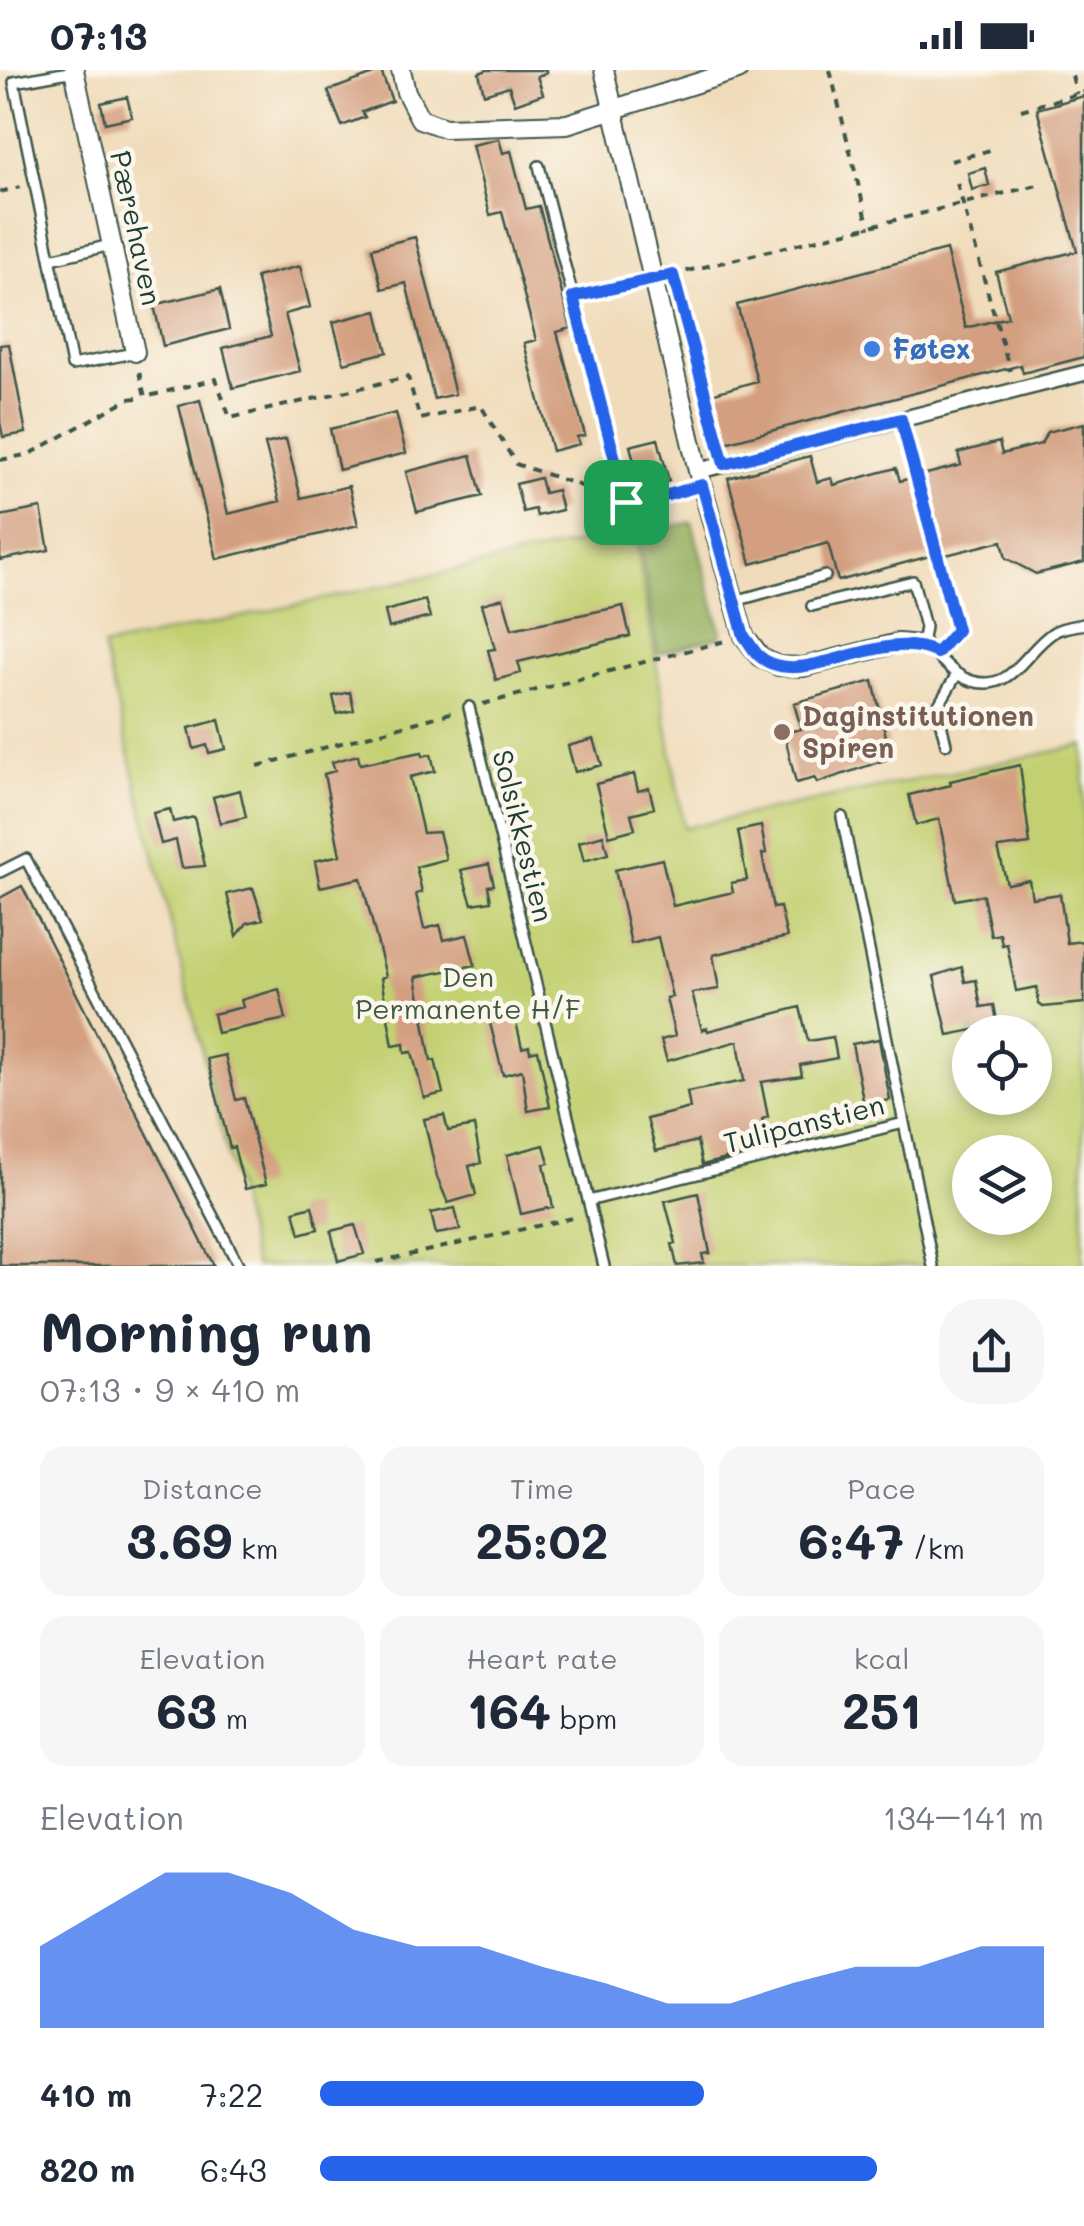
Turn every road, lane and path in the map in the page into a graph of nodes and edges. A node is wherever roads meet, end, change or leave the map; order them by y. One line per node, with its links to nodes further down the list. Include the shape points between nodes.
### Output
1 (74, 70): 18 (street, Pærehaven); 19 (lane, via 14,82)
2 (401, 70): 9 (street, via 420,120 446,128 567,124)
3 (604, 70): 9 (street)
4 (738, 70): 9 (street)
5 (830, 70): 17 (path)
6 (1072, 76): 8 (path)
7 (1084, 92): 8 (path)
8 (1077, 94): 10 (path)
9 (614, 108): 20 (street)
10 (1021, 110)
11 (990, 150): 12 (path)
12 (952, 161)
13 (539, 166): 21 (lane)
14 (957, 183): 16 (path)
15 (1042, 184): 16 (path)
16 (965, 204): 17 (path); 25 (path)
17 (869, 228): 20 (path)
18 (112, 245): 19 (lane); 23 (street, Pærehaven)
19 (51, 259): 23 (lane, via 72,365)
20 (652, 280): 21 (lane); 30 (street)
21 (573, 297): 31 (lane)
22 (688, 332): 29 (path)
23 (135, 352): 26 (path)
24 (1084, 372): 25 (street)
25 (1015, 390): 27 (street)
26 (145, 397): 28 (path, via 128,399 30,454); 31 (path, via 216,380 230,418 408,377 420,419 480,406 516,464)
27 (901, 419): 29 (street); 37 (path, via 957,630)
28 (0, 460)
29 (724, 464): 30 (street)
30 (700, 478): 31 (path, via 644,502); 33 (street)
31 (626, 502)
32 (825, 576): 33 (lane)
33 (734, 601): 36 (street)
34 (812, 606): 37 (lane, via 913,581)
35 (1084, 624): 38 (lane, via 1054,632 1012,675 991,682)
36 (744, 636): 37 (street, via 760,657 802,668 898,643); 39 (path)
37 (929, 649): 38 (lane)
38 (957, 674): 40 (lane, via 937,708)
39 (470, 707): 41 (path); 45 (lane, Solsikkestien)
40 (946, 744)
41 (258, 766)
42 (842, 818): 44 (lane, Tulipanstien)
43 (0, 872): 48 (lane, via 26,859)
44 (904, 1123): 45 (lane, Tulipanstien); 50 (lane)
45 (588, 1201): 46 (lane, Solsikkestien)
46 (591, 1214): 47 (path); 49 (lane, Solsikkestien)
47 (377, 1262)
48 (239, 1266)
49 (604, 1266)
50 (932, 1266)

